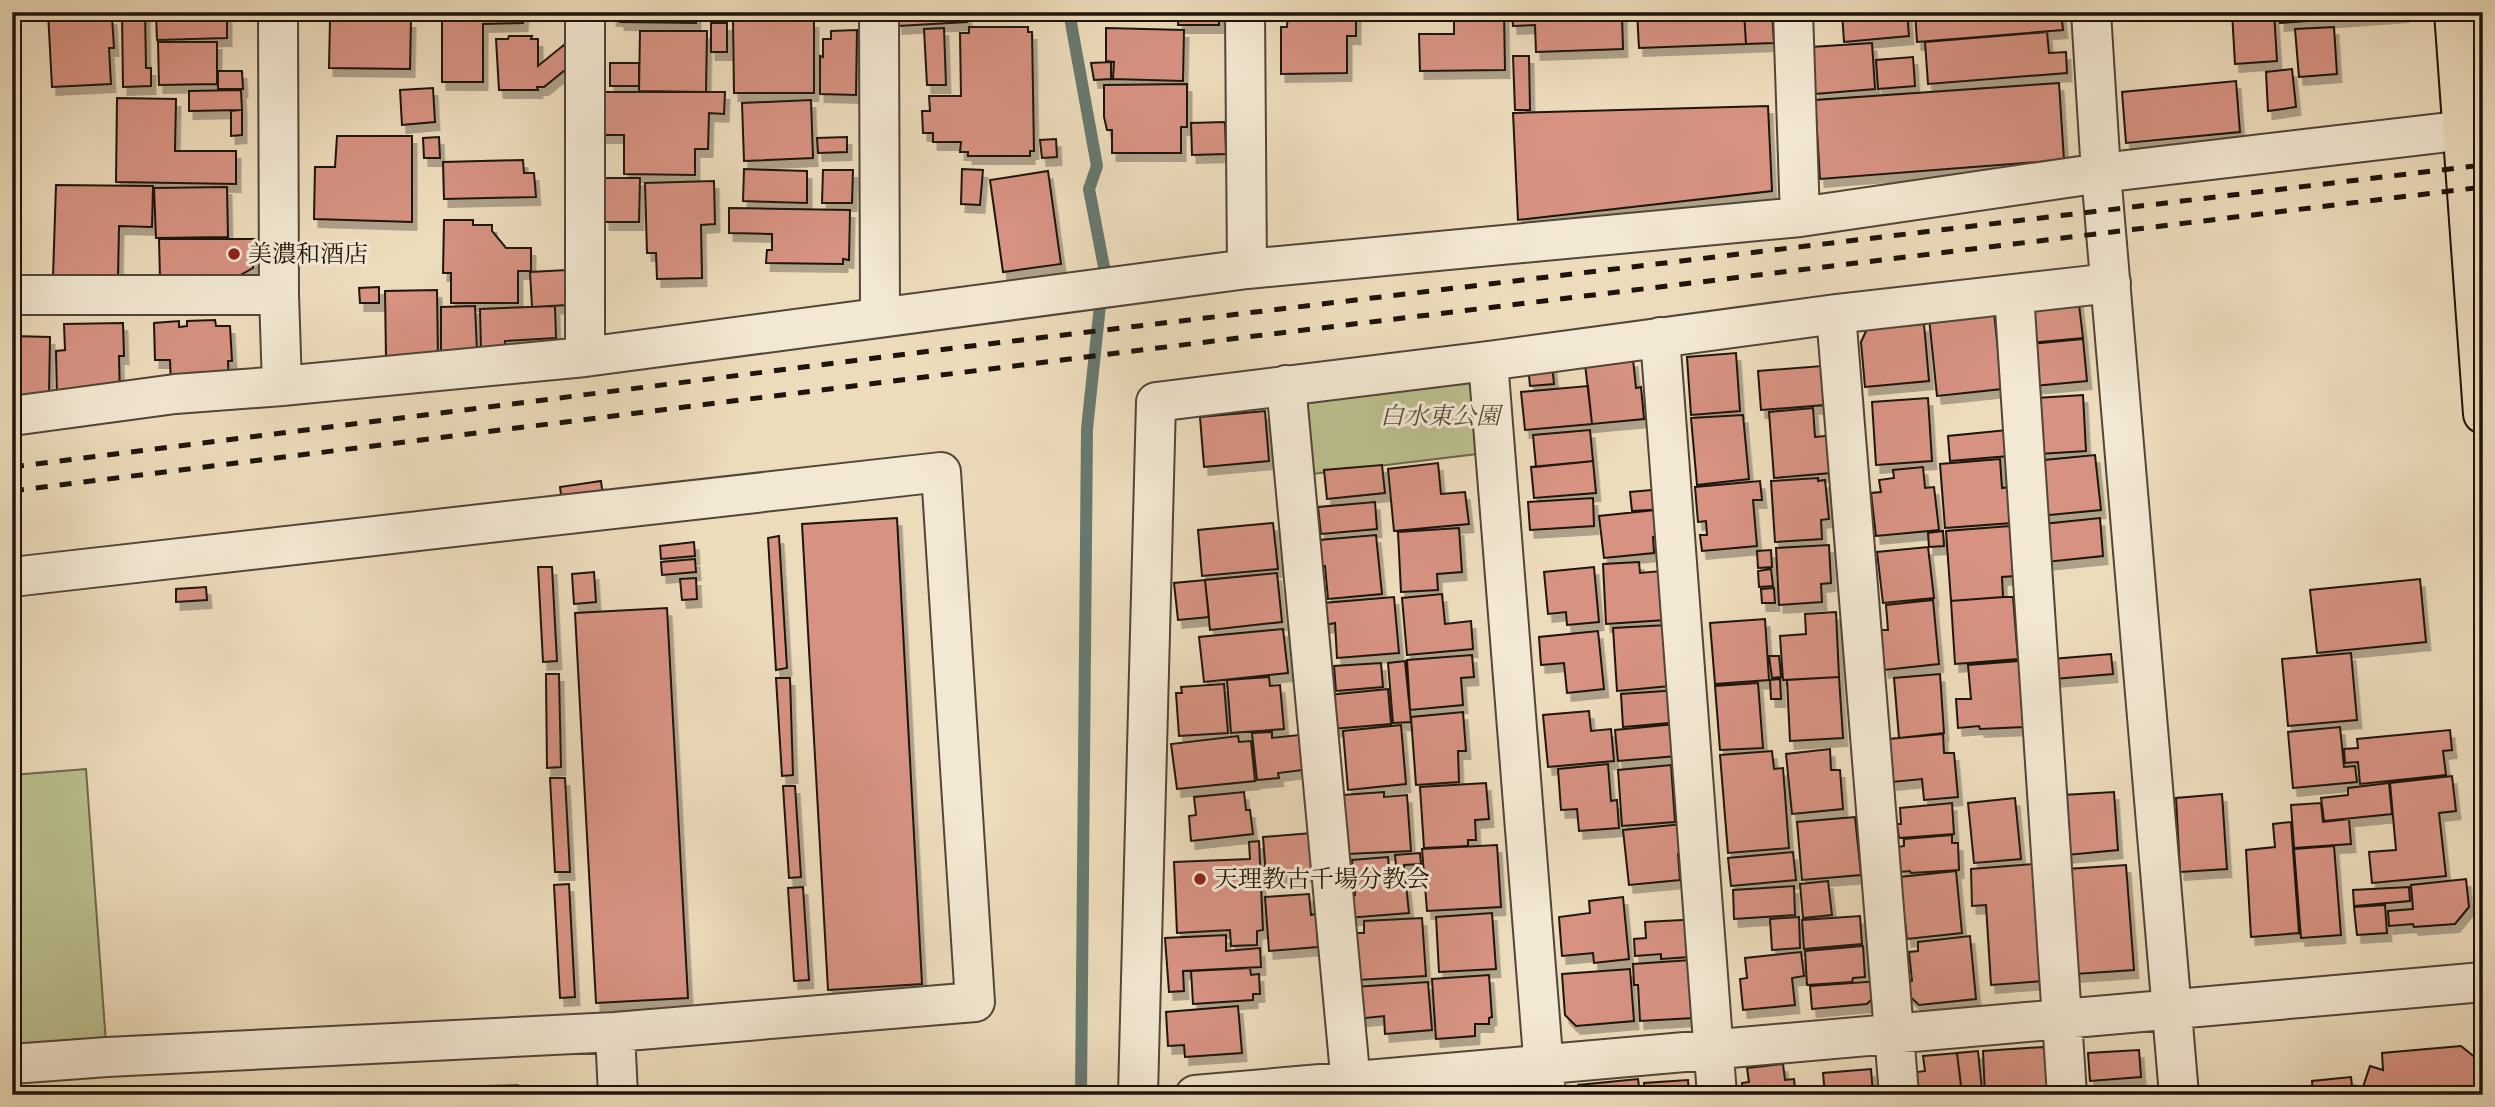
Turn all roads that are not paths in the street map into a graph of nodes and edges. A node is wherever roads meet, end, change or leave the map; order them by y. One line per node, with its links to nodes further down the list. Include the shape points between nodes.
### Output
1 (278, 12): 15 (street)
2 (585, 12): 19 (street)
3 (878, 12): 17 (street)
4 (1245, 12): 11 (street)
5 (1793, 12): 10 (street)
6 (2091, 12): 9 (street)
7 (2454, 12): 8 (main road)
8 (2473, 130): 9 (street); 23 (main road)
9 (2101, 173): 10 (street); 12 (street)
10 (1800, 217): 11 (street)
11 (1247, 269): 17 (street)
12 (2110, 284): 13 (street); 27 (street)
13 (2014, 294): 16 (street); 28 (street)
14 (12, 295): 15 (street)
15 (279, 295): 22 (street)
16 (1836, 314): 18 (street); 30 (street)
17 (880, 316): 19 (street)
18 (1660, 337): 20 (street); 31 (street)
19 (585, 357): 22 (street)
20 (1488, 361): 21 (street); 33 (street)
21 (1286, 385): 34 (street); 36 (street, via 1156,402)
22 (282, 386): 24 (street, via 175,394)
23 (2483, 414)
24 (12, 416)
25 (12, 577): 29 (street, via 941,472 975,1002)
26 (2483, 982): 27 (street)
27 (2173, 1010): 28 (street); 41 (street)
28 (2061, 1020): 30 (street); 40 (street)
29 (615, 1032): 32 (street); 35 (street)
30 (1894, 1034): 31 (street); 39 (street)
31 (1713, 1050): 33 (street); 38 (street)
32 (12, 1064)
33 (1545, 1080): 34 (street)
34 (1352, 1088): 37 (street)
35 (618, 1095)
36 (1138, 1095)
37 (1195, 1095)
38 (1717, 1095)
39 (1899, 1095)
40 (2067, 1095)
41 (2179, 1095)

